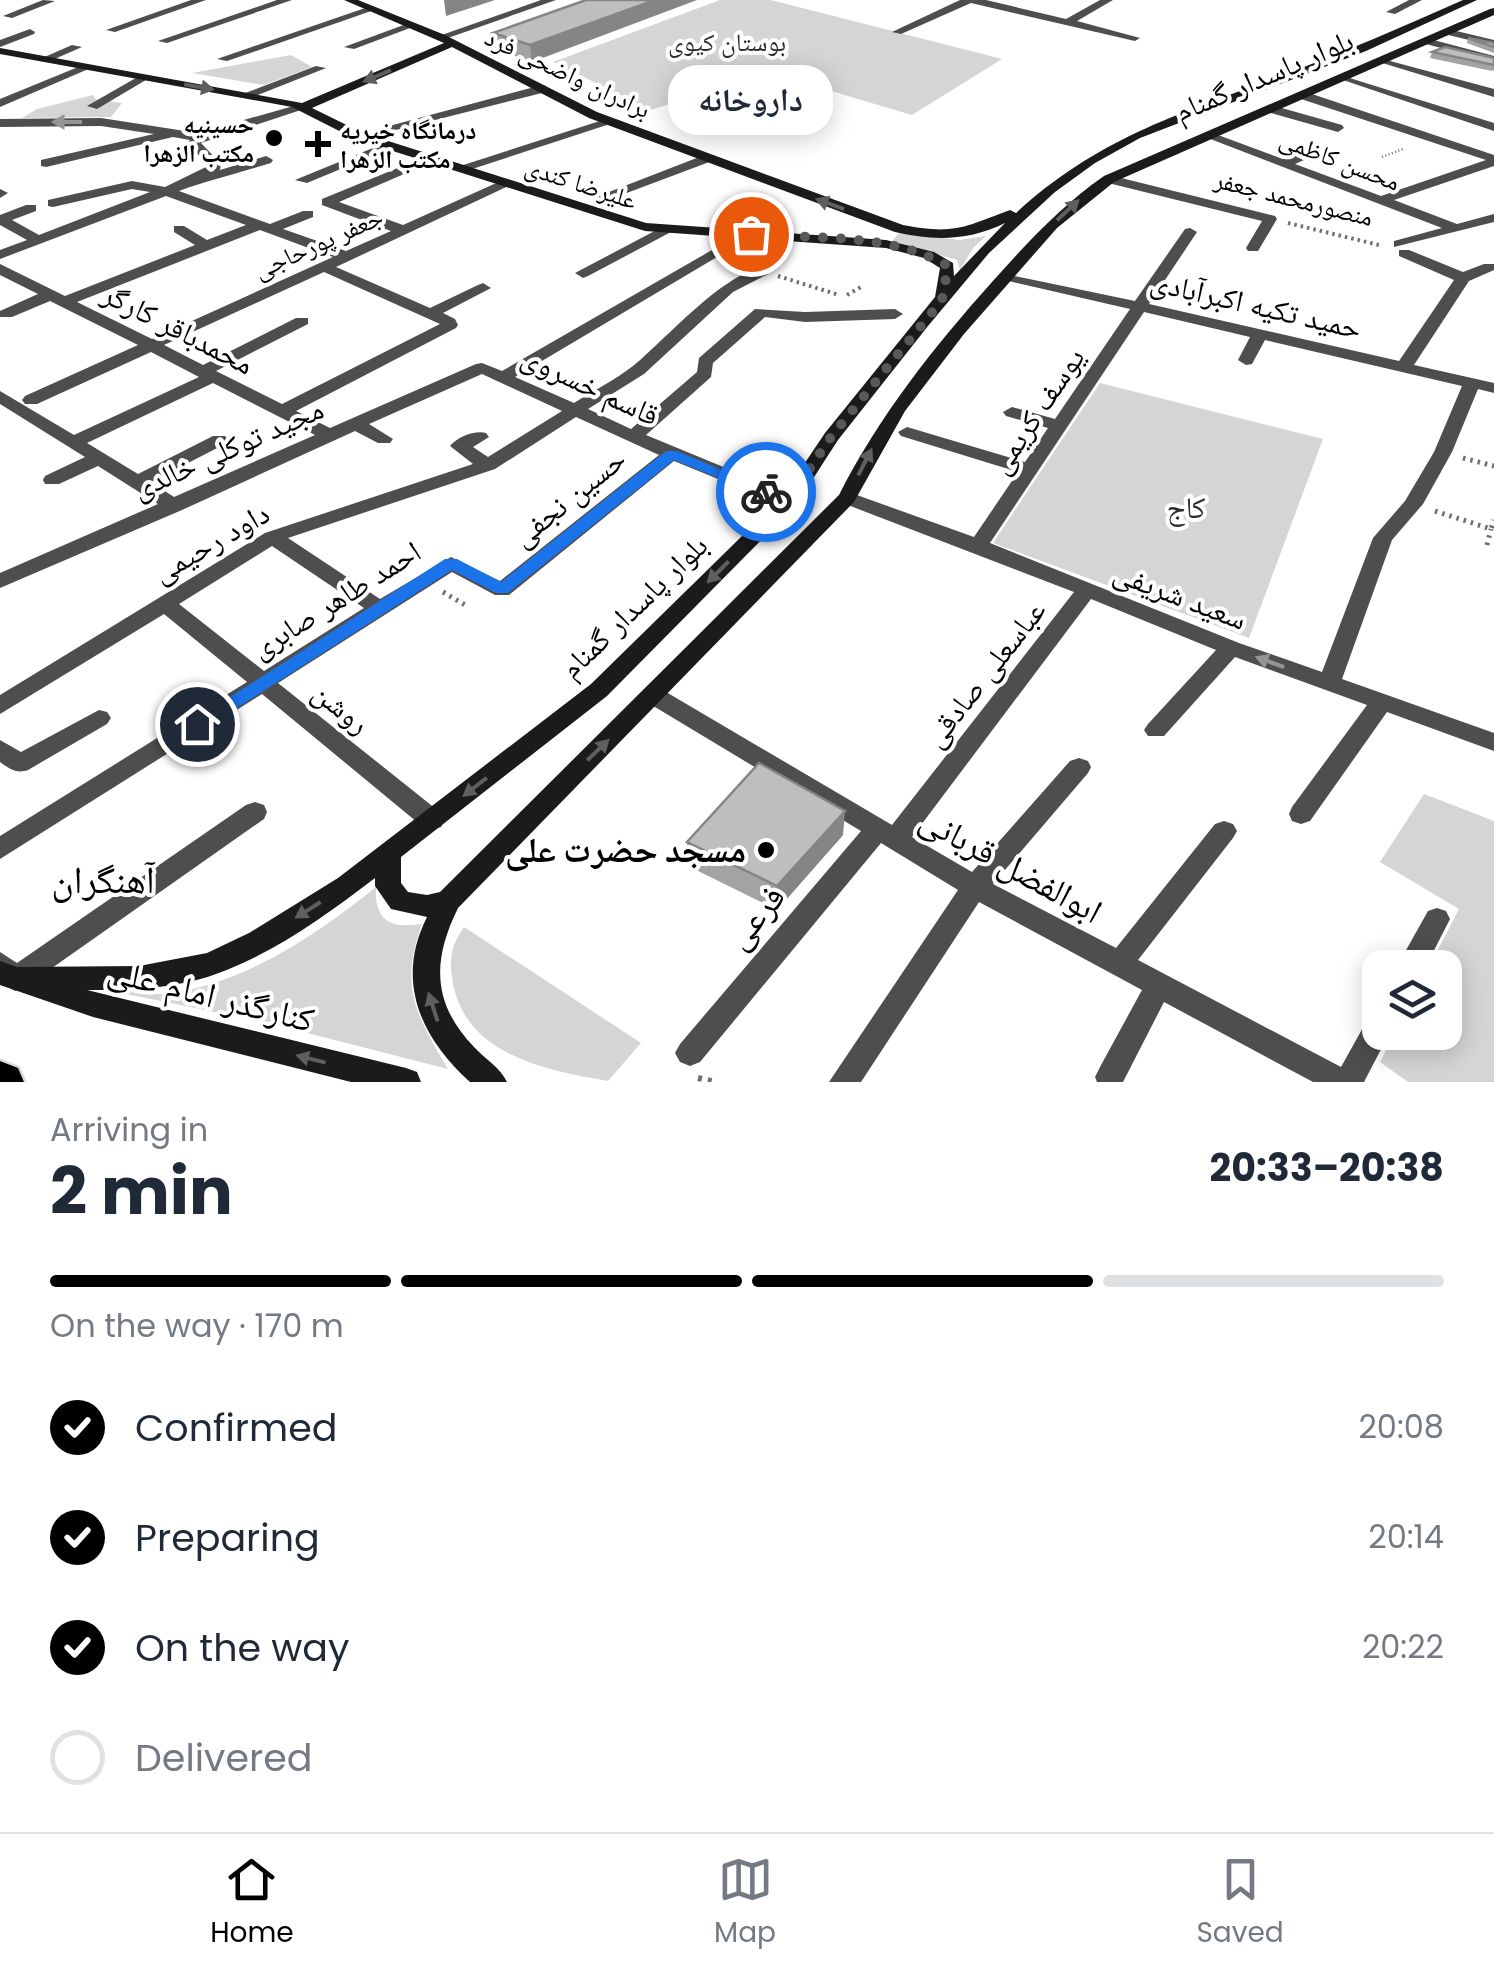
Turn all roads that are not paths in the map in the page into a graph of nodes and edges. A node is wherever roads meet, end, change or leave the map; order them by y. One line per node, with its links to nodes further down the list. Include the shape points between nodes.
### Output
1 (202, 0): 18 (street)
2 (287, 0): 24 (street)
3 (349, 0): 10 (main road, برادران واضحی فرد)
4 (551, 0): 23 (street)
5 (971, 0): 15 (street); 20 (street)
6 (1108, 0): 15 (street)
7 (1417, 0): 11 (street)
8 (1469, 0): 75 (main road, بلوار پاسدار گمنام, via 1362,49 1136,135)
9 (50, 1): 13 (street)
10 (372, 9): 16 (main road, برادران واضحی فرد); 32 (street)
11 (1392, 12)
12 (1494, 12): 17 (main road, بلوار پاسدار گمنام)
13 (4, 16): 14 (street)
14 (37, 20)
15 (1067, 22): 22 (street)
16 (412, 25): 23 (main road, برادران واضحی فرد); 28 (street)
17 (1454, 29): 21 (street); 25 (main road, بلوار پاسدار گمنام); 26 (street)
18 (111, 30)
19 (30, 32): 29 (street)
20 (896, 32)
21 (1494, 34)
22 (1135, 38)
23 (447, 40): 38 (main road, برادران واضحی فرد); 46 (main road, one-way to 46)
24 (163, 41)
25 (1426, 42): 31 (street); 33 (main road, بلوار پاسدار گمنام)
26 (1494, 43)
27 (76, 47): 30 (street)
28 (350, 47)
29 (0, 48): 30 (main road, علیرضا کندی)
30 (46, 59): 34 (main road, علیرضا کندی)
31 (1494, 59)
32 (223, 60)
33 (1384, 60): 37 (main road, بلوار پاسدار گمنام); 39 (street)
34 (87, 66): 36 (main road, علیرضا کندی); 43 (street)
35 (320, 68): 40 (street)
36 (145, 77): 40 (main road, علیرضا کندی, one-way to 40); 44 (street)
37 (1344, 77): 42 (main road, بلوار پاسدار گمنام); 45 (street)
38 (542, 89): 49 (main road, برادران واضحی فرد); 53 (street)
39 (1494, 93)
40 (246, 95): 46 (main road, علیرضا کندی)
41 (1466, 95): 45 (street)
42 (1302, 96): 47 (main road, بلوار پاسدار گمنام); 57 (street)
43 (0, 104)
44 (93, 106)
45 (1437, 107): 48 (street)
46 (301, 108): 56 (street); 59 (main road, علیرضا کندی)
47 (1271, 109): 52 (street); 55 (main road, بلوار پاسدار گمنام)
48 (1478, 121): 51 (street); 57 (street)
49 (610, 122): 63 (main road, برادران واضحی فرد); 70 (street)
50 (0, 123): 54 (street, one-way to 50, via 101,122)
51 (1494, 126)
52 (1338, 128)
53 (384, 129)
54 (182, 131): 56 (street); 58 (street)
55 (1206, 135): 69 (street, محسن کاظمی); 72 (main road, بلوار پاسدار گمنام)
56 (198, 137): 71 (street, via 194,143 216,167)
57 (1428, 137): 67 (street)
58 (117, 146): 62 (street); 64 (street)
59 (390, 146): 65 (main road, علیرضا کندی); 73 (street)
60 (40, 149): 64 (street)
61 (1317, 149): 69 (street)
62 (135, 157)
63 (707, 158): 77 (street); 85 (main road, برادران واضحی فرد, one-way to 63)
64 (63, 159): 68 (street)
65 (432, 159): 70 (main road, علیرضا کندی); 90 (street, via 327,202)
66 (266, 160): 71 (street)
67 (1494, 160): 78 (street)
68 (46, 163)
69 (1285, 163): 78 (street, محسن کاظمی)
70 (461, 168): 74 (main road, علیرضا کندی)
71 (200, 177): 76 (street)
72 (1109, 179): 96 (street, منصورمحمد جعفر, via 1270,218); 105 (main road, بلوار پاسدار گمنام, one-way to 72, via 1036,240)
73 (302, 180)
74 (508, 183): 88 (main road, علیرضا کندی); 90 (street, جعفر پورحاجی)
75 (1050, 189): 85 (main road, برادران واضحی فرد, via 972,233 922,234); 109 (main road, بلوار پاسدار گمنام)
76 (165, 191): 79 (street, via 132,185); 86 (street); 93 (street)
77 (603, 196)
78 (1382, 200): 89 (street, محسن کاظمی)
79 (53, 204)
80 (31, 208): 84 (street)
81 (740, 209): 91 (street)
82 (308, 214): 86 (street)
83 (1494, 218): 89 (street)
84 (0, 219): 93 (street)
85 (880, 222): 94 (main road, via 887,233)
86 (268, 226): 95 (street); 99 (street)
87 (179, 229): 95 (street)
88 (666, 229): 91 (main road, علیرضا کندی); 104 (street)
89 (1458, 229): 106 (street, منصورمحمد جعفر, via 1402,249)
90 (402, 230): 99 (street, جعفر پورحاجی)
91 (713, 232): 94 (main road, علیرضا کندی)
92 (1190, 232): 110 (street, یوسف کریمی)
93 (38, 240): 98 (street)
94 (866, 242): 109 (main road, علیرضا کندی, via 929,255 948,266)
95 (206, 246): 108 (street)
96 (1253, 248)
97 (712, 254): 121 (street)
98 (0, 255)
99 (345, 256): 100 (street, جعفر پورحاجی)
100 (322, 266): 112 (street); 116 (street, جعفر پورحاجی)
101 (1489, 266): 106 (street)
102 (0, 269): 108 (street, محمدباقر کارگر)
103 (763, 271): 127 (street, داود رحیمی, via 728,289 638,370)
104 (583, 273)
105 (1005, 276): 110 (street, حمید تکیه اکبرآبادی); 145 (main road, بلوار پاسدار گمنام, one-way to 105, via 919,377)
106 (1463, 278): 118 (street)
107 (484, 288): 112 (street)
108 (56, 298): 111 (street); 116 (street, محمدباقر کارگر)
109 (942, 300): 146 (main road, بلوار پاسدار گمنام)
110 (1140, 307): 115 (street, حمید تکیه اکبرآبادی); 131 (street, یوسف کریمی)
111 (6, 314)
112 (429, 314): 126 (street, via 450,324)
113 (895, 314): 134 (street, via 761,312)
114 (302, 320): 120 (street)
115 (1260, 334): 117 (street); 118 (street, حمید تکیه اکبرآبادی)
116 (146, 345): 120 (street, محمدباقر کارگر); 125 (street, جعفر پورحاجی)
117 (1246, 360)
118 (1404, 367): 122 (street, حمید تکیه اکبرآبادی)
119 (479, 368): 121 (street, قاسم خسروی); 130 (street, مجید توکلی خالدی)
120 (206, 375): 126 (street, محمدباقر کارگر); 138 (street)
121 (503, 377): 127 (street, قاسم خسروی)
122 (1472, 383): 123 (street, حمید تکیه اکبرآبادی); 157 (street, via 1444,452 1383,538)
123 (1494, 388)
124 (0, 396): 125 (street)
125 (27, 406): 129 (street, جعفر پورحاجی); 138 (street)
126 (282, 412): 133 (street, محمدباقر کارگر)
127 (574, 412): 134 (street, قاسم خسروی); 141 (street, داود رحیمی)
128 (1012, 412): 131 (street)
129 (0, 421)
130 (357, 425): 133 (street, مجید توکلی خالدی); 136 (street)
131 (1060, 426): 142 (street, یوسف کریمی)
132 (907, 432): 142 (street)
133 (331, 436): 147 (street, مجید توکلی خالدی)
134 (633, 436): 139 (street, قاسم خسروی)
135 (480, 437): 141 (street, via 459,446)
136 (384, 439)
137 (219, 440): 144 (street)
138 (74, 442): 140 (street)
139 (672, 454): 146 (street, قاسم خسروی); 150 (street, حسین نجفی, via 502,590)
140 (99, 458): 143 (street); 144 (street)
141 (488, 465): 148 (street, داود رحیمی)
142 (1030, 470): 149 (street, یوسف کریمی)
143 (52, 480)
144 (137, 482): 147 (street)
145 (847, 498): 149 (street, سعید شریفی); 158 (main road, بلوار پاسدار گمنام)
146 (788, 501): 168 (main road, بلوار پاسدار گمنام, one-way to 168, via 599,690)
147 (175, 506): 151 (street, مجید توکلی خالدی)
148 (272, 538): 153 (street, داود رحیمی); 154 (street)
149 (978, 546): 152 (street, سعید شریفی)
150 (451, 563): 154 (street, احمد طاهر صابری)
151 (0, 581)
152 (1086, 591): 155 (street, سعید شریفی); 170 (street, عباسعلی صادقی)
153 (166, 604): 156 (street, روشن); 160 (street, داود رحیمی)
154 (379, 608): 156 (street, احمد طاهر صابری)
155 (1232, 648): 157 (street, سعید شریفی, one-way to 155); 162 (street)
156 (263, 682): 168 (street, روشن); 171 (street, احمد طاهر صابری)
157 (1329, 684): 159 (street, سعید شریفی)
158 (653, 695): 170 (street, ابوالفضل قربانی); 174 (main road, بلوار پاسدار گمنام, one-way to 158)
159 (1381, 702): 163 (street, سعید شریفی); 167 (street)
160 (0, 706)
161 (99, 718): 164 (street)
162 (1156, 730)
163 (1494, 742)
164 (10, 757)
165 (1079, 767): 173 (street)
166 (255, 812): 178 (street)
167 (1301, 814)
168 (432, 820): 172 (main road, بلوار پاسدار گمنام)
169 (1224, 830): 177 (street)
170 (886, 835): 173 (street, ابوالفضل قربانی); 181 (street, فرعی)
171 (0, 849)
172 (388, 854): 174 (main road, via 388,886 400,902); 178 (main road, بلوار پاسدار گمنام, one-way to 178, via 259,941 211,964 140,978)
173 (975, 887): 177 (street, ابوالفضل قربانی); 187 (street)
174 (448, 901): 186 (main road, بلوار پاسدار گمنام, one-way to 174, via 462,1060 437,1021 425,982 428,945)
175 (1436, 920): 176 (street)
176 (1420, 950)
177 (1118, 966): 179 (street, ابوالفضل قربانی)
178 (5, 972): 185 (main road, کنارگذر امام علی, one-way to 178, via 94,1005)
179 (1158, 986): 183 (street); 188 (street, ابوالفضل قربانی)
180 (1364, 1050): 188 (street)
181 (690, 1053)
182 (0, 1066): 184 (main road)
183 (1110, 1077)
184 (24, 1082)
185 (406, 1082)
186 (492, 1082)
187 (844, 1082)
188 (1345, 1082)

